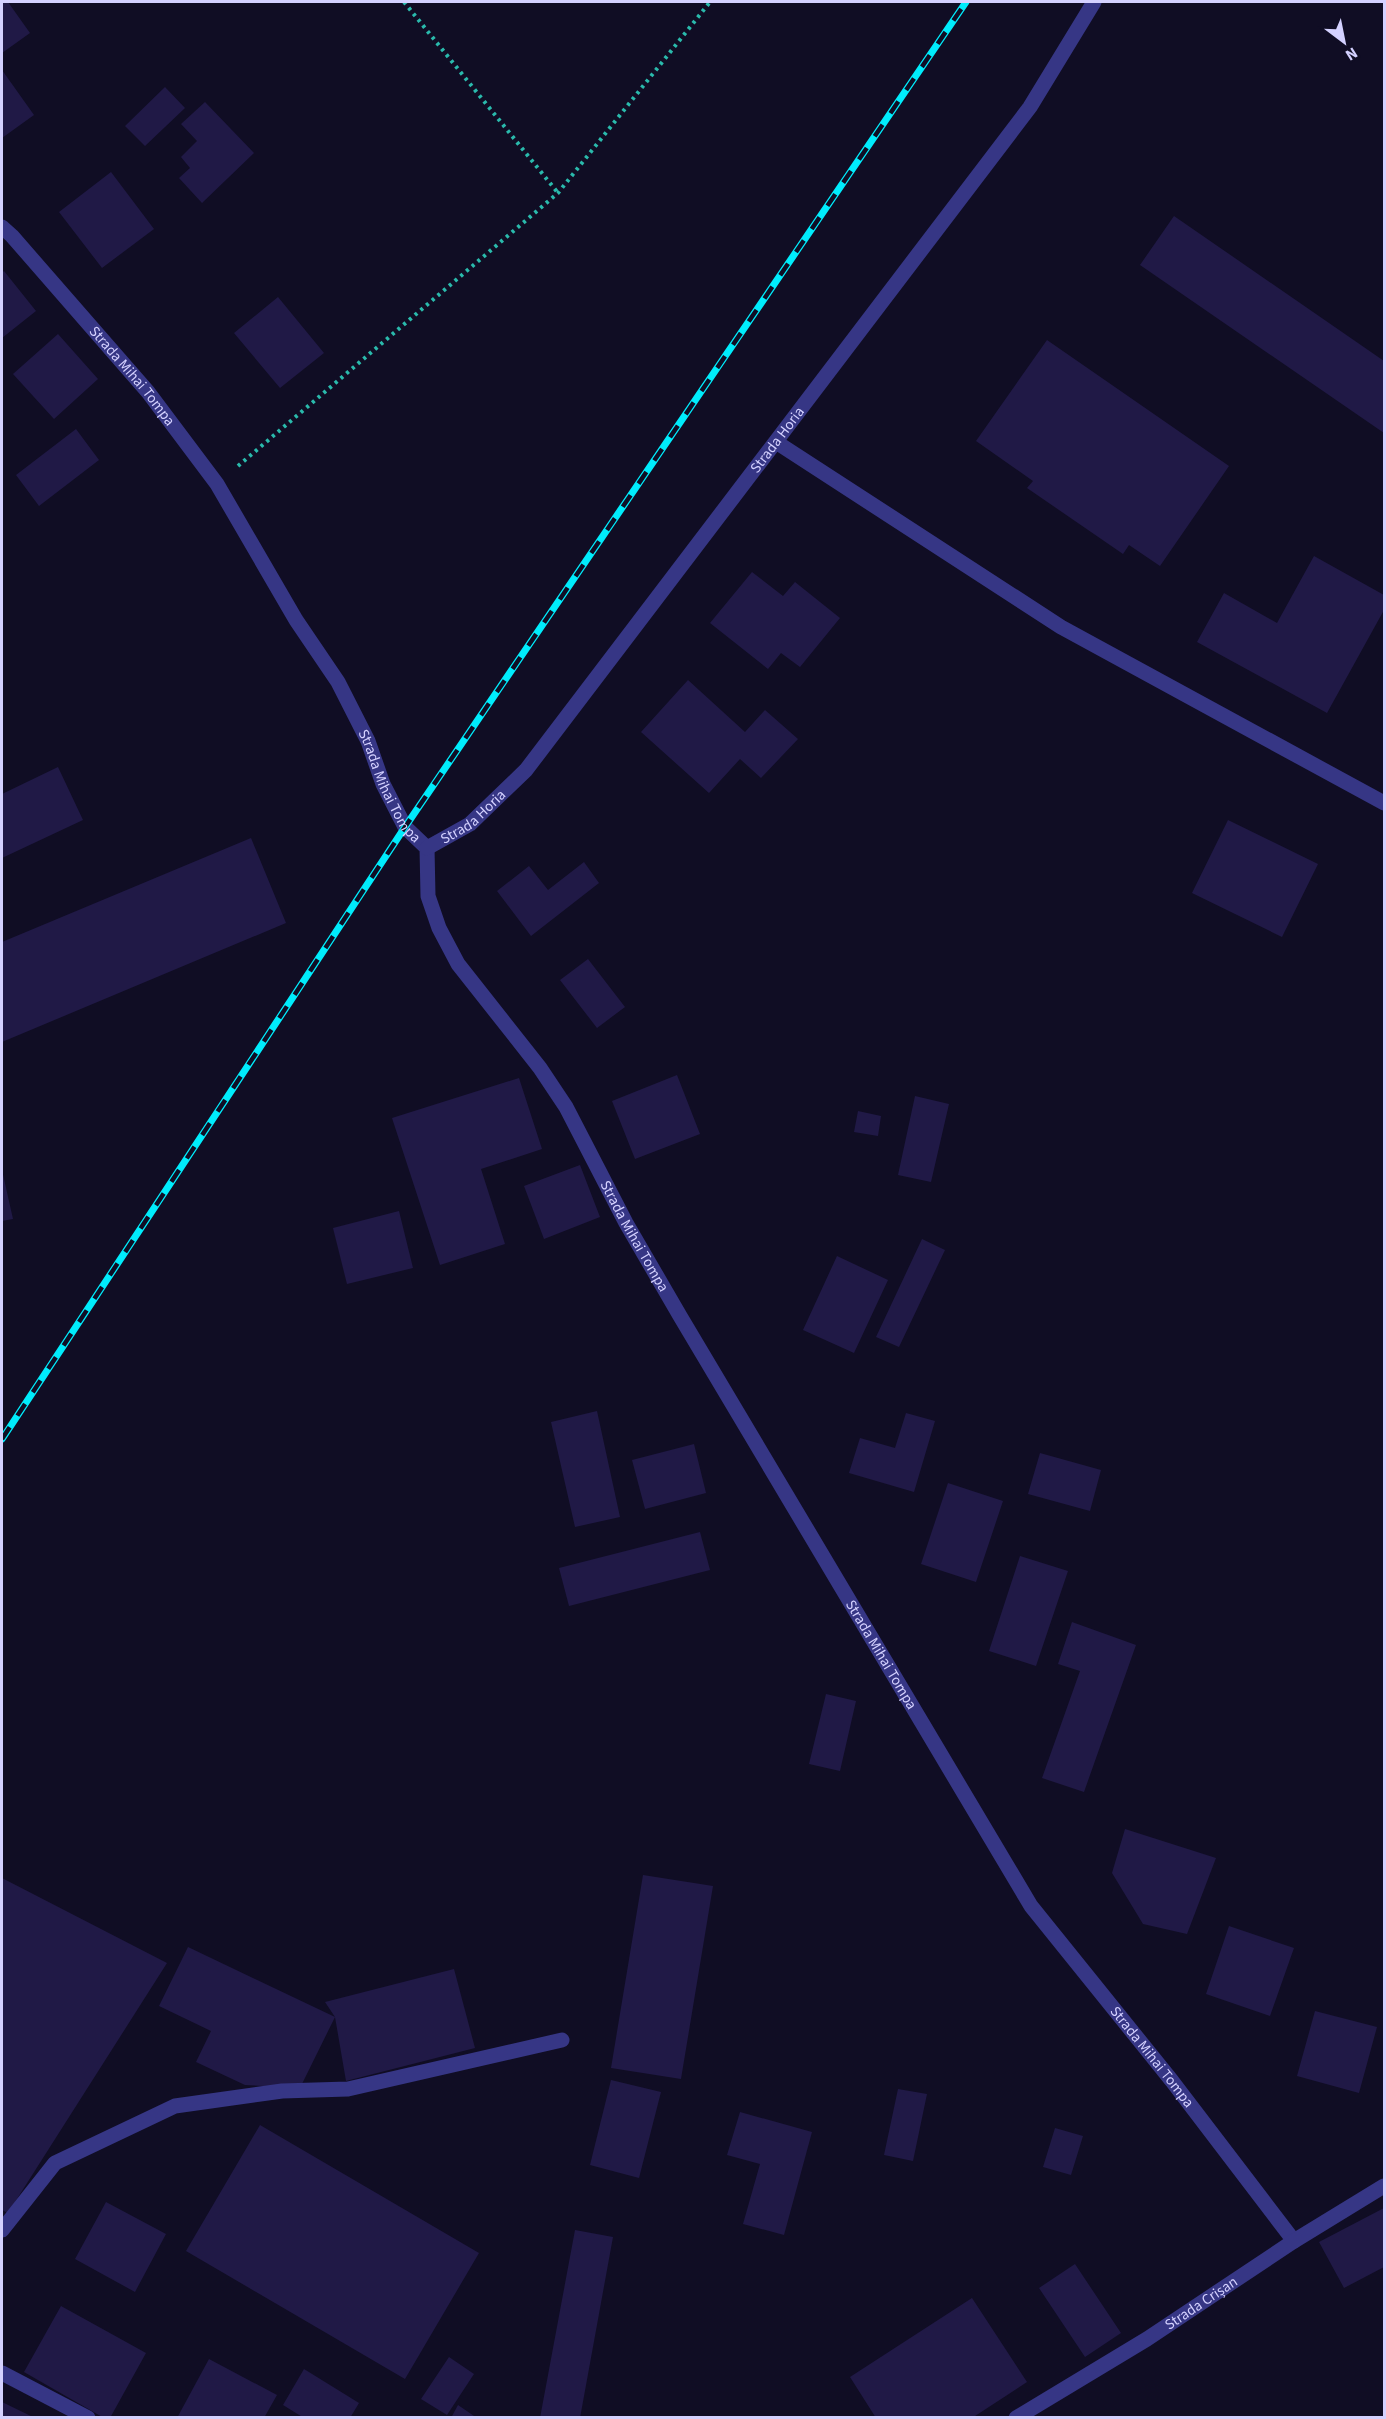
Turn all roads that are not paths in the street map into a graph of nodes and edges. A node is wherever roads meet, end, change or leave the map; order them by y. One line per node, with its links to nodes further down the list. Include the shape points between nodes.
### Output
1 (1094, 2): 3 (street, Strada Horia, via 1029,107)
2 (2, 227): 5 (street, Strada Mihai Tompa, via 148,392 217,484 296,620 338,682 405,827)
3 (776, 442): 4 (street, via 1061,627); 5 (street, Strada Horia, via 526,770 470,824)
4 (1384, 803)
5 (427, 848): 9 (street, Strada Mihai Tompa, via 428,896 458,964 566,1107 674,1306 1031,1906)
6 (562, 2040): 8 (street, via 348,2089 282,2091 175,2106 55,2163)
7 (1384, 2186): 9 (street, Strada Crișan)
8 (2, 2230)
9 (1294, 2241): 12 (street, Strada Crișan)
10 (2, 2373): 11 (street)
11 (88, 2418)
12 (1016, 2418)

